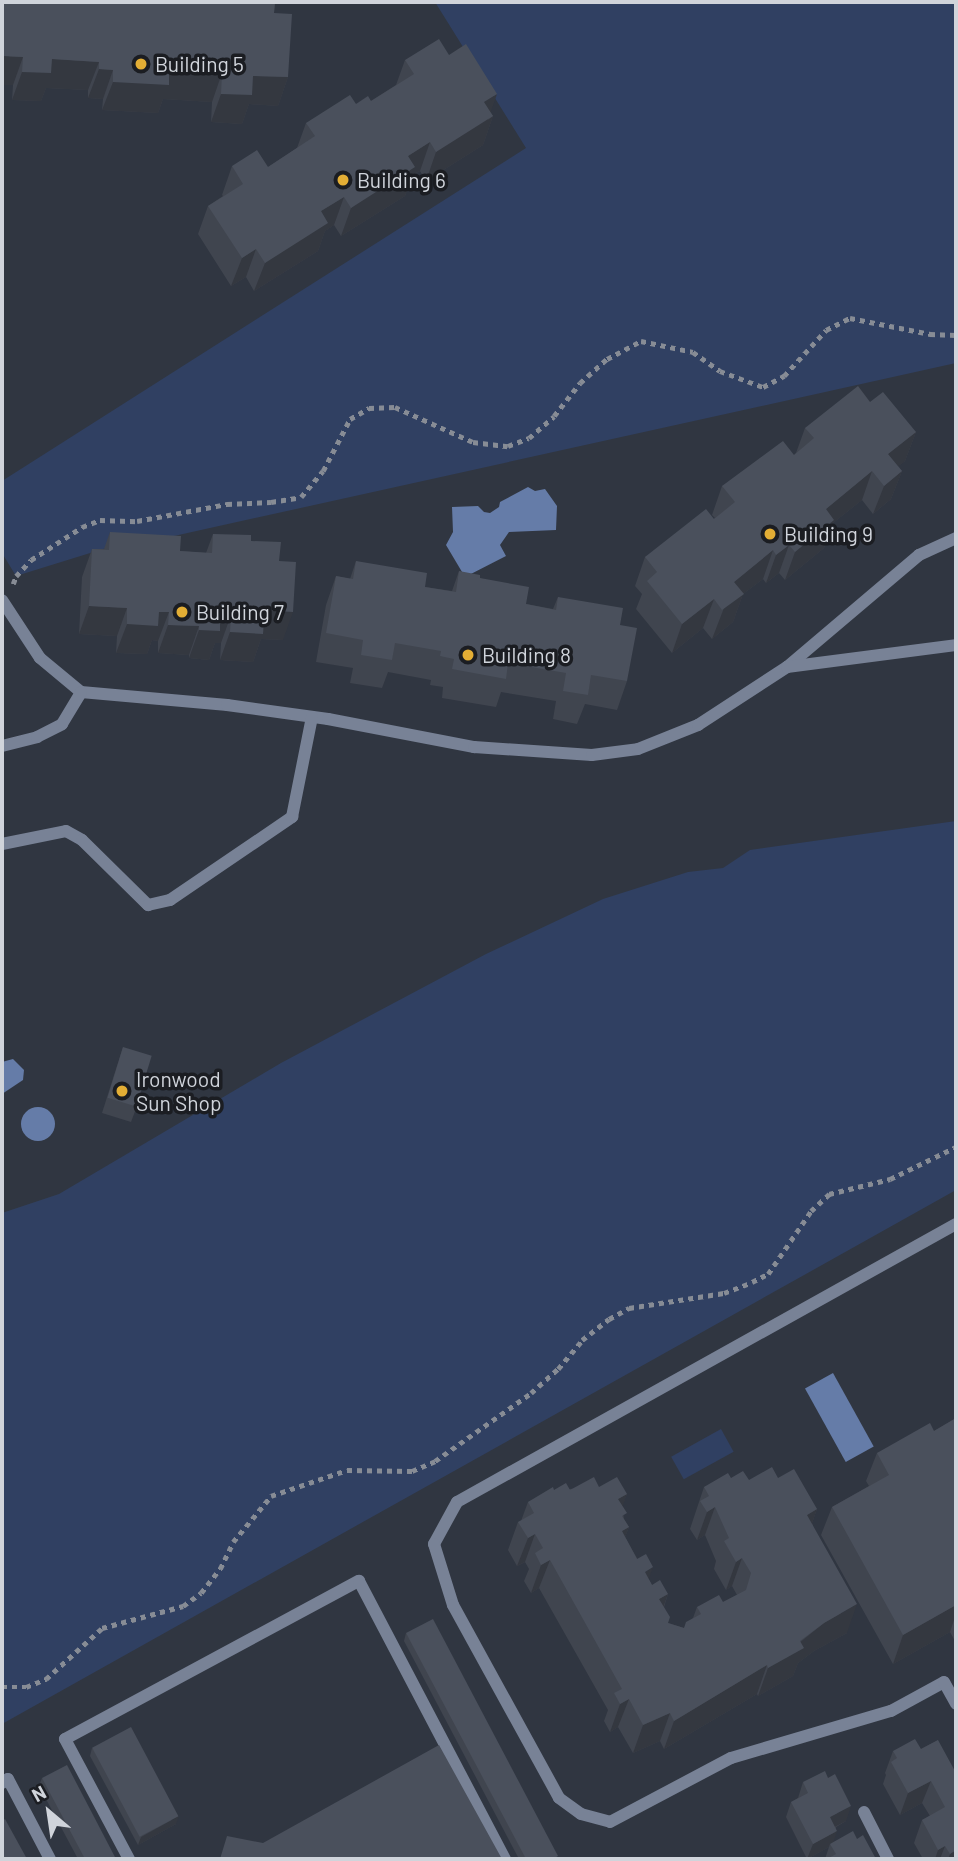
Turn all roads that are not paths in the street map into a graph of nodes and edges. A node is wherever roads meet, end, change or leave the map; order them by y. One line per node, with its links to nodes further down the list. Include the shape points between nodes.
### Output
1 (956, 538): 4 (lane, via 919,555)
2 (4, 603): 5 (lane, via 40,658)
3 (956, 645): 4 (lane)
4 (787, 667): 6 (lane, via 698,725 638,749 592,755 474,747)
5 (81, 692): 6 (lane); 7 (lane, via 62,724 37,737)
6 (312, 717): 8 (lane, via 292,817 170,900 148,905 82,840 66,831)
7 (2, 746)
8 (2, 844)
9 (956, 1224): 11 (lane, via 457,1502 434,1544 453,1605 559,1798 581,1814 610,1822 731,1758 891,1711)
10 (956, 1674): 11 (lane)
11 (944, 1682): 12 (lane)
12 (956, 1704)
13 (2, 1783): 15 (lane, via 8,1779)
14 (864, 1812): 18 (lane)
15 (50, 1859)
16 (129, 1859): 17 (lane, via 65,1739 359,1581)
17 (505, 1859)
18 (888, 1859)

